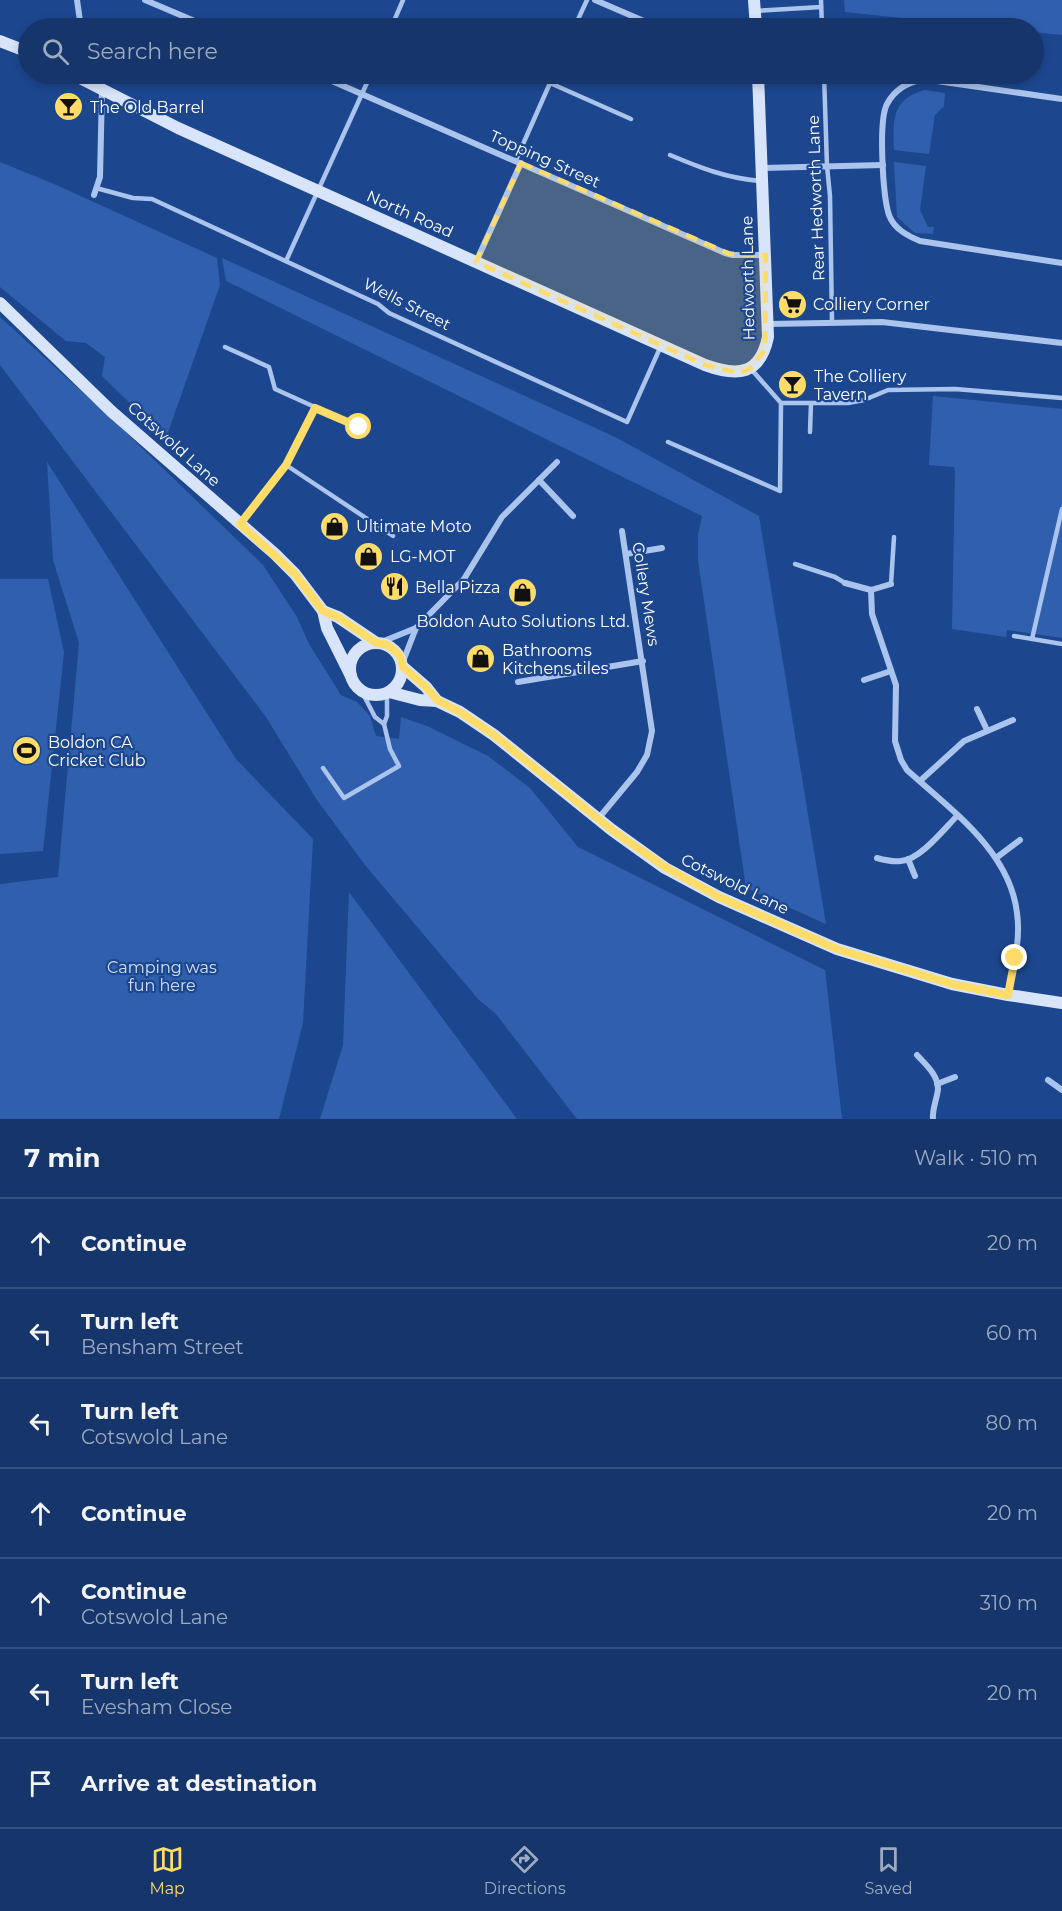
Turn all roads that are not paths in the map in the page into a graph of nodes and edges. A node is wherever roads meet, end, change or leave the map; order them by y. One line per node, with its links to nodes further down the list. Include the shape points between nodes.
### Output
1 (77, 0): 9 (street)
2 (145, 0): 10 (street)
3 (403, 0): 11 (lane)
4 (587, 0): 12 (lane)
5 (595, 0): 13 (street)
6 (821, 0): 8 (lane)
7 (754, 5): 8 (lane)
8 (821, 7): 14 (lane)
9 (80, 18)
10 (187, 18)
11 (395, 18)
12 (579, 18)
13 (637, 18)
14 (822, 18)
15 (0, 40): 16 (street)
16 (18, 48)
17 (93, 84): 26 (street, North Road)
18 (339, 84): 27 (street, Topping Street)
19 (366, 84): 27 (lane)
20 (550, 84): 31 (lane)
21 (552, 84): 29 (lane)
22 (758, 84): 34 (street, Hedworth Lane)
23 (824, 84): 33 (lane, Rear Hedworth Lane)
24 (907, 84): 32 (street, via 886,106 882,120)
25 (958, 84): 28 (street)
26 (102, 89): 35 (street, via 100,177); 36 (street, North Road, via 178,128)
27 (362, 94): 31 (street, Topping Street); 36 (lane)
28 (1062, 99)
29 (631, 119)
30 (670, 155): 34 (lane, via 718,175 739,179)
31 (519, 161): 38 (street, Topping Street, via 730,254); 40 (street)
32 (883, 165): 33 (street); 41 (street, via 889,215 899,230 909,236 920,241)
33 (827, 166): 34 (street); 43 (lane, Rear Hedworth Lane)
34 (763, 175): 38 (street, Hedworth Lane)
35 (96, 188): 37 (street); 39 (lane, Wells Street, via 152,199)
36 (318, 190): 39 (lane); 40 (street, North Road)
37 (94, 195)
38 (766, 255): 44 (street, Hedworth Lane)
39 (286, 261): 46 (lane, Wells Street, via 627,422)
40 (476, 262): 46 (street, North Road)
41 (1062, 263)
42 (0, 303): 61 (street, Cotswold Lane, via 111,411)
43 (832, 322): 44 (street); 45 (street, via 882,322)
44 (768, 324): 48 (street, Hedworth Lane, via 765,350)
45 (1062, 343)
46 (662, 345): 48 (street, North Road, via 722,371)
47 (225, 347): 52 (lane, via 268,367 275,389)
48 (745, 371): 50 (lane)
49 (1062, 398): 51 (lane, via 955,389 888,390 848,403)
50 (781, 403): 51 (lane); 55 (lane, via 780,491)
51 (811, 403): 54 (lane)
52 (315, 408): 53 (lane); 57 (lane)
53 (359, 427)
54 (810, 432)
55 (668, 442)
56 (556, 462): 58 (street)
57 (286, 465): 61 (lane); 63 (lane)
58 (538, 480): 60 (street); 72 (street, via 502,518 464,579)
59 (1062, 509): 74 (lane)
60 (573, 516)
61 (240, 524): 71 (street, Cotswold Lane, via 295,574)
62 (622, 531): 66 (street, Collery Mews)
63 (393, 536)
64 (894, 537): 69 (lane)
65 (662, 548): 66 (street)
66 (626, 554): 77 (street, Collery Mews)
67 (795, 564): 68 (lane)
68 (845, 583): 70 (street)
69 (891, 584): 70 (street)
70 (871, 590): 79 (street, via 872,614)
71 (323, 611): 75 (street, Cotswold Lane); 80 (street, Cotswold Lane, via 327,628)
72 (416, 628): 75 (street); 78 (street)
73 (1014, 636): 74 (lane)
74 (1032, 639): 76 (lane)
75 (377, 643): 78 (street, via 394,650); 80 (street, via 355,653)
76 (1062, 644)
77 (643, 661): 82 (street, Collery Mews); 93 (street, Collery Mews, via 652,731 647,754)
78 (402, 665): 84 (street, via 399,682); 85 (street, Cotswold Lane)
79 (891, 671): 81 (street); 91 (street, via 897,696 897,752)
80 (351, 676): 83 (street)
81 (864, 680)
82 (518, 682)
83 (361, 690): 84 (street, via 373,695); 88 (lane, via 375,717)
84 (388, 693): 85 (street, Cotswold Lane); 88 (lane)
85 (437, 700): 93 (street, Cotswold Lane, via 494,735)
86 (977, 709): 89 (street)
87 (1013, 720): 89 (street)
88 (384, 724): 90 (lane, via 399,766 344,798)
89 (987, 730): 91 (street, via 958,745)
90 (323, 768)
91 (920, 781): 92 (street)
92 (957, 816): 96 (street); 97 (street)
93 (598, 819): 99 (street, Cotswold Lane, via 665,867 773,922 837,949 952,984)
94 (1020, 840): 96 (street)
95 (877, 858): 97 (street)
96 (996, 858): 99 (street, via 1017,912 1018,937)
97 (908, 859): 98 (street)
98 (915, 876)
99 (1008, 995): 100 (street, Cotswold Lane)
100 (1062, 1003)
101 (917, 1056): 104 (street)
102 (955, 1077): 104 (street)
103 (1048, 1080): 105 (street)
104 (937, 1084): 106 (street)
105 (1062, 1090)
106 (933, 1119)

